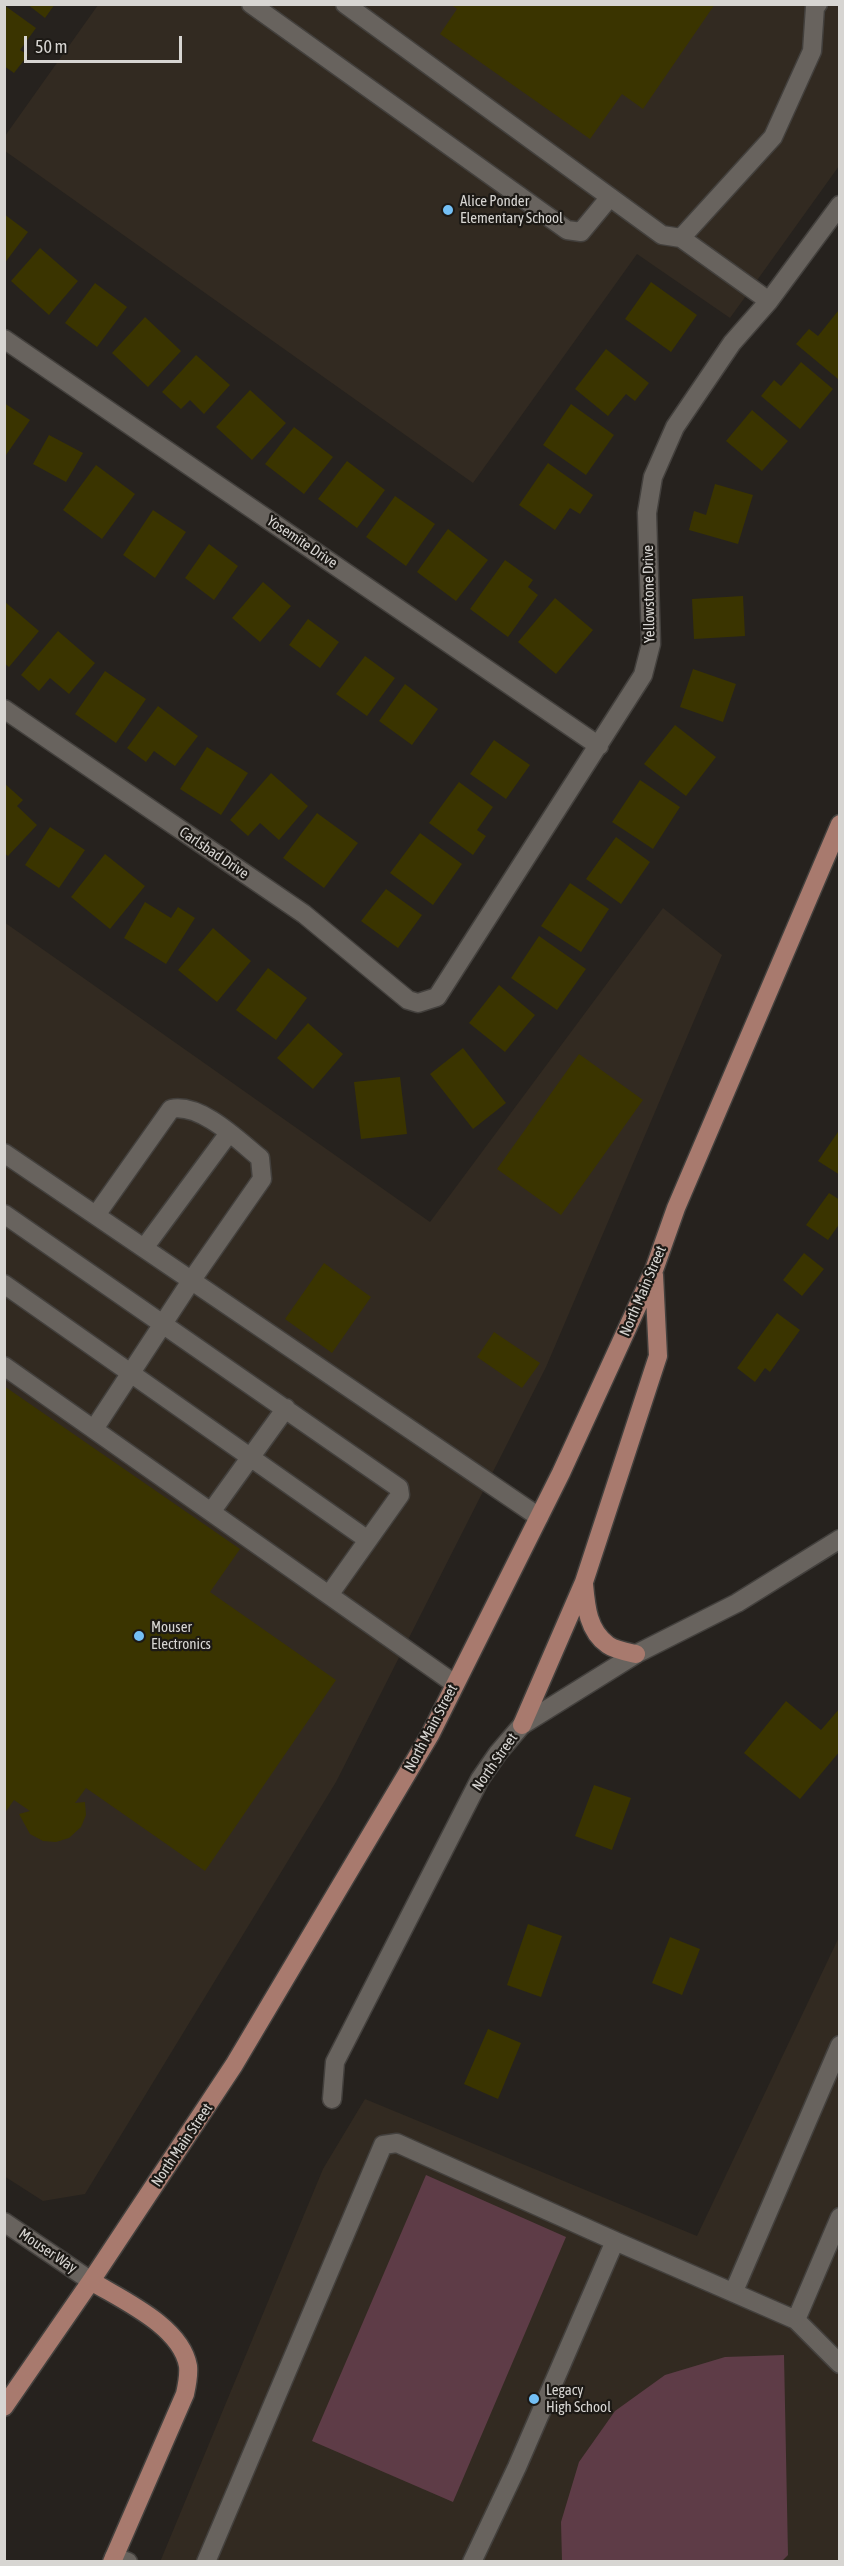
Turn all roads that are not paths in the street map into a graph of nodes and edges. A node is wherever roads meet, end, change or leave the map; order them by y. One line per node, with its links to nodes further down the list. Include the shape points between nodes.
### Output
1 (345, 4): 4 (street)
2 (252, 5): 4 (street, via 567,230 581,232)
3 (815, 5): 6 (street, via 812,51 773,137)
4 (610, 197): 6 (street, via 662,235)
5 (840, 205): 7 (street, Yellowstone Drive)
6 (681, 238): 7 (street)
7 (769, 301): 10 (street, Yellowstone Drive, via 732,343 675,427 653,477 647,513 651,644 643,675)
8 (4, 339): 10 (street, Yosemite Drive)
9 (4, 709): 12 (street, Carlsbad Drive, via 304,914 408,1000)
10 (599, 746): 12 (street, Yellowstone Drive, via 443,991)
11 (840, 824): 18 (main road, North Main Street, via 676,1208)
12 (418, 1004)
13 (229, 1133): 16 (street, via 203,1115 183,1107 171,1109); 17 (street); 19 (street, via 260,1158 262,1179)
14 (4, 1153): 16 (street)
15 (4, 1214): 21 (street)
16 (96, 1215): 17 (street)
17 (144, 1248): 19 (street)
18 (654, 1270): 28 (main road, North Main Street); 31 (main road, via 658,1356)
19 (191, 1281): 21 (street); 28 (street)
20 (4, 1284): 23 (street)
21 (164, 1323): 23 (street); 24 (street)
22 (4, 1366): 25 (street)
23 (131, 1373): 25 (street); 26 (street)
24 (286, 1408): 26 (street); 30 (street, via 399,1488 400,1495)
25 (94, 1429): 27 (street)
26 (250, 1457): 27 (street); 30 (street)
27 (211, 1512): 32 (street)
28 (539, 1517): 34 (main road, North Main Street)
29 (840, 1539): 33 (street, North Street, via 736,1603)
30 (368, 1540): 32 (street)
31 (584, 1582): 33 (main road, via 587,1614 596,1631 609,1646); 35 (main road)
32 (329, 1595): 34 (street)
33 (636, 1654): 35 (street, North Street)
34 (455, 1684): 41 (main road, North Main Street, via 430,1735 234,2065)
35 (522, 1725): 37 (street, North Street, via 480,1779 335,2062)
36 (840, 2045): 42 (street)
37 (332, 2099)
38 (840, 2217): 43 (street)
39 (4, 2222): 41 (street, Mouser Way)
40 (615, 2241): 42 (street); 47 (street, via 396,2143 383,2145); 48 (street)
41 (91, 2281): 45 (main road, North Main Street); 46 (main road, via 164,2328 188,2365 185,2394)
42 (734, 2291): 43 (street)
43 (796, 2320): 44 (street)
44 (840, 2364)
45 (4, 2407)
46 (118, 2560)
47 (206, 2562)
48 (472, 2562)

